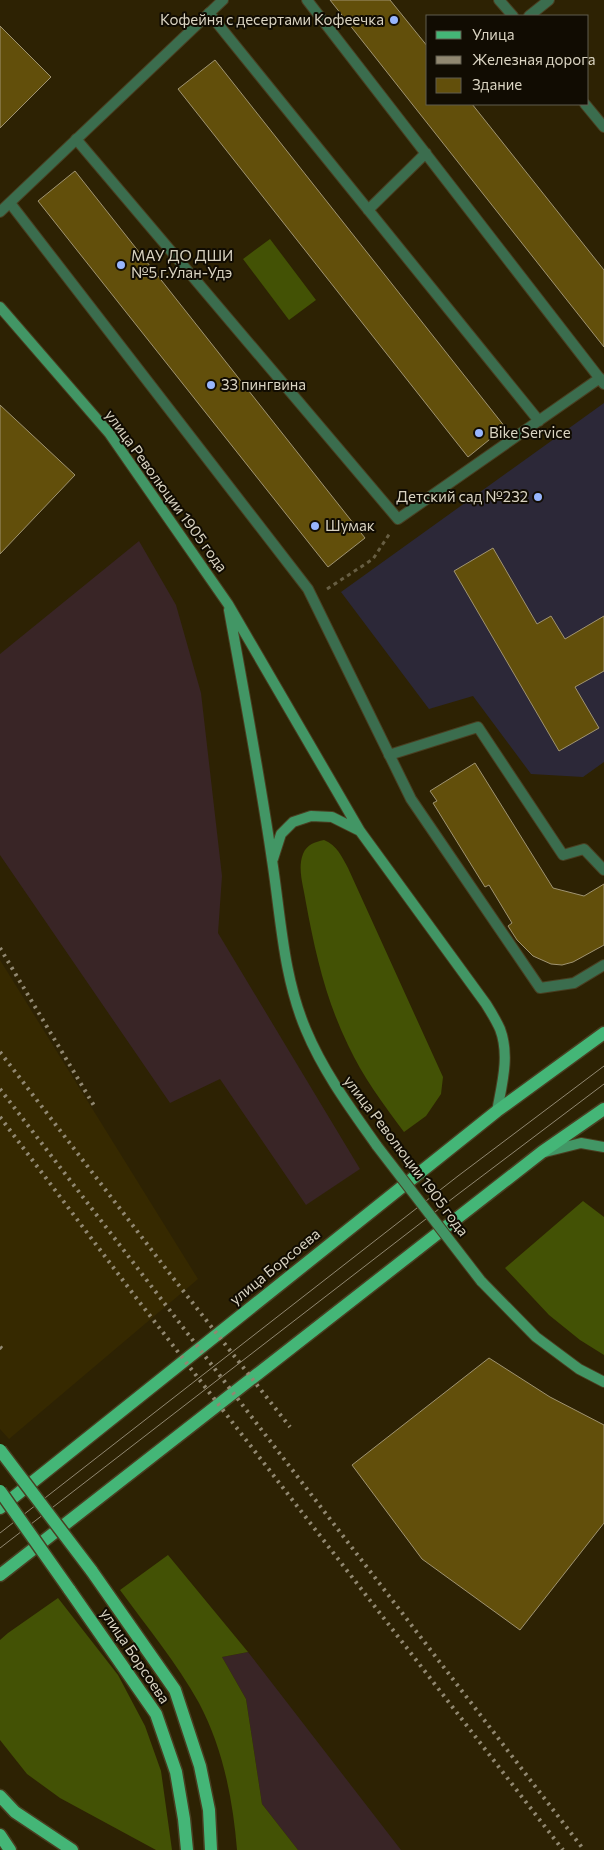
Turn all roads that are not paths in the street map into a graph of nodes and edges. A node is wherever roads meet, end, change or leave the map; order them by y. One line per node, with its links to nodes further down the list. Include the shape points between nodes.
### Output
1 (223, 0): 5 (street)
2 (307, 0): 11 (street)
3 (499, 0): 6 (street)
4 (550, 0): 7 (street)
5 (209, 13): 10 (street); 13 (street)
6 (512, 15)
7 (530, 15)
8 (586, 105): 9 (street)
9 (604, 127)
10 (76, 139): 12 (street); 17 (street, via 398,519)
11 (426, 153): 13 (street); 16 (street)
12 (10, 203): 14 (street); 19 (street, via 308,589)
13 (368, 210): 17 (street)
14 (0, 212)
15 (0, 307): 18 (main road, улица Революции 1905 года, via 109,433)
16 (602, 381): 17 (street)
17 (539, 421)
18 (228, 604): 20 (main road, улица Революции 1905 года); 21 (main road, улица Революции 1905 года)
19 (390, 755): 22 (street, via 478,728 563,855 584,849); 23 (street, via 411,799 540,988 574,983)
20 (360, 831): 21 (main road, улица Революции 1905 года, via 332,818 311,816 293,822 281,834); 26 (main road, улица Революции 1905 года, via 500,1028 505,1072)
21 (272, 860): 29 (main road, улица Революции 1905 года, bridge, via 289,978 306,1030 331,1080 377,1146 481,1281 536,1337 579,1369)
22 (604, 870)
23 (604, 965)
24 (604, 1033): 26 (main road, улица Борсоева)
25 (604, 1109): 28 (main road)
26 (497, 1111): 32 (main road, улица Борсоева)
27 (604, 1148): 28 (main road, via 581,1143)
28 (542, 1152): 33 (main road)
29 (604, 1382)
30 (0, 1450): 39 (main road, bridge, via 91,1570 175,1690 200,1766 209,1810)
31 (0, 1491): 38 (main road, улица Борсоева, bridge, via 156,1714 176,1772)
32 (0, 1508)
33 (0, 1575)
34 (0, 1796): 37 (main road, via 15,1812)
35 (0, 1836): 36 (main road)
36 (10, 1850)
37 (72, 1850)
38 (187, 1850)
39 (211, 1850)

